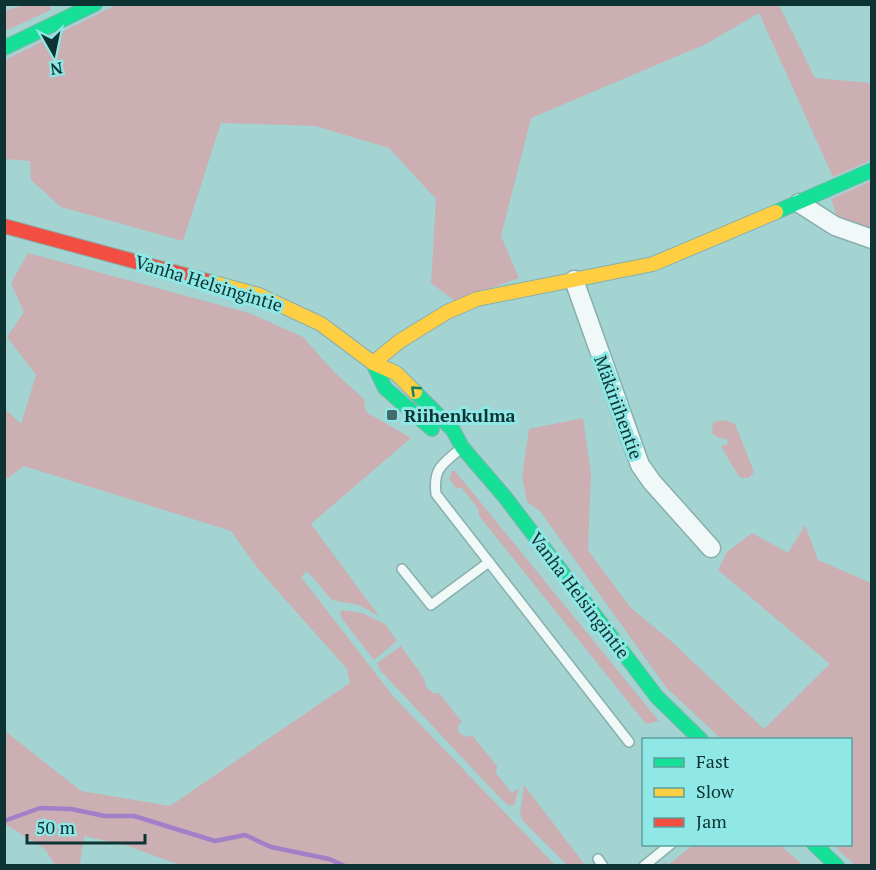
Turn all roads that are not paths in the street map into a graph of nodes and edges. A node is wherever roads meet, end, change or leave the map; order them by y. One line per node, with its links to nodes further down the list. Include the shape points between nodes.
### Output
1 (96, 4): 2 (main road)
2 (4, 48)
3 (872, 170): 4 (main road)
4 (799, 203): 8 (street, via 835,226); 9 (main road, via 653,264)
5 (4, 219): 7 (main road, Vanha Helsingintie)
6 (4, 226): 7 (main road, Vanha Helsingintie)
7 (31, 231): 10 (main road, Vanha Helsingintie, via 259,295 321,324)
8 (872, 239)
9 (574, 280): 10 (main road, via 477,299 447,312); 12 (street, Mäkiriihentie, via 640,465)
10 (373, 363): 11 (main road, Vanha Helsingintie, via 385,388 442,440)
11 (462, 447): 13 (lane, via 437,470 436,494); 15 (main road, Vanha Helsingintie, via 505,497 657,697)
12 (711, 548)
13 (489, 562): 14 (lane, via 431,605); 16 (lane)
14 (402, 569)
15 (699, 738)
16 (629, 742)
17 (669, 846): 19 (lane)
18 (816, 846): 20 (main road)
19 (644, 866)
20 (837, 866)

